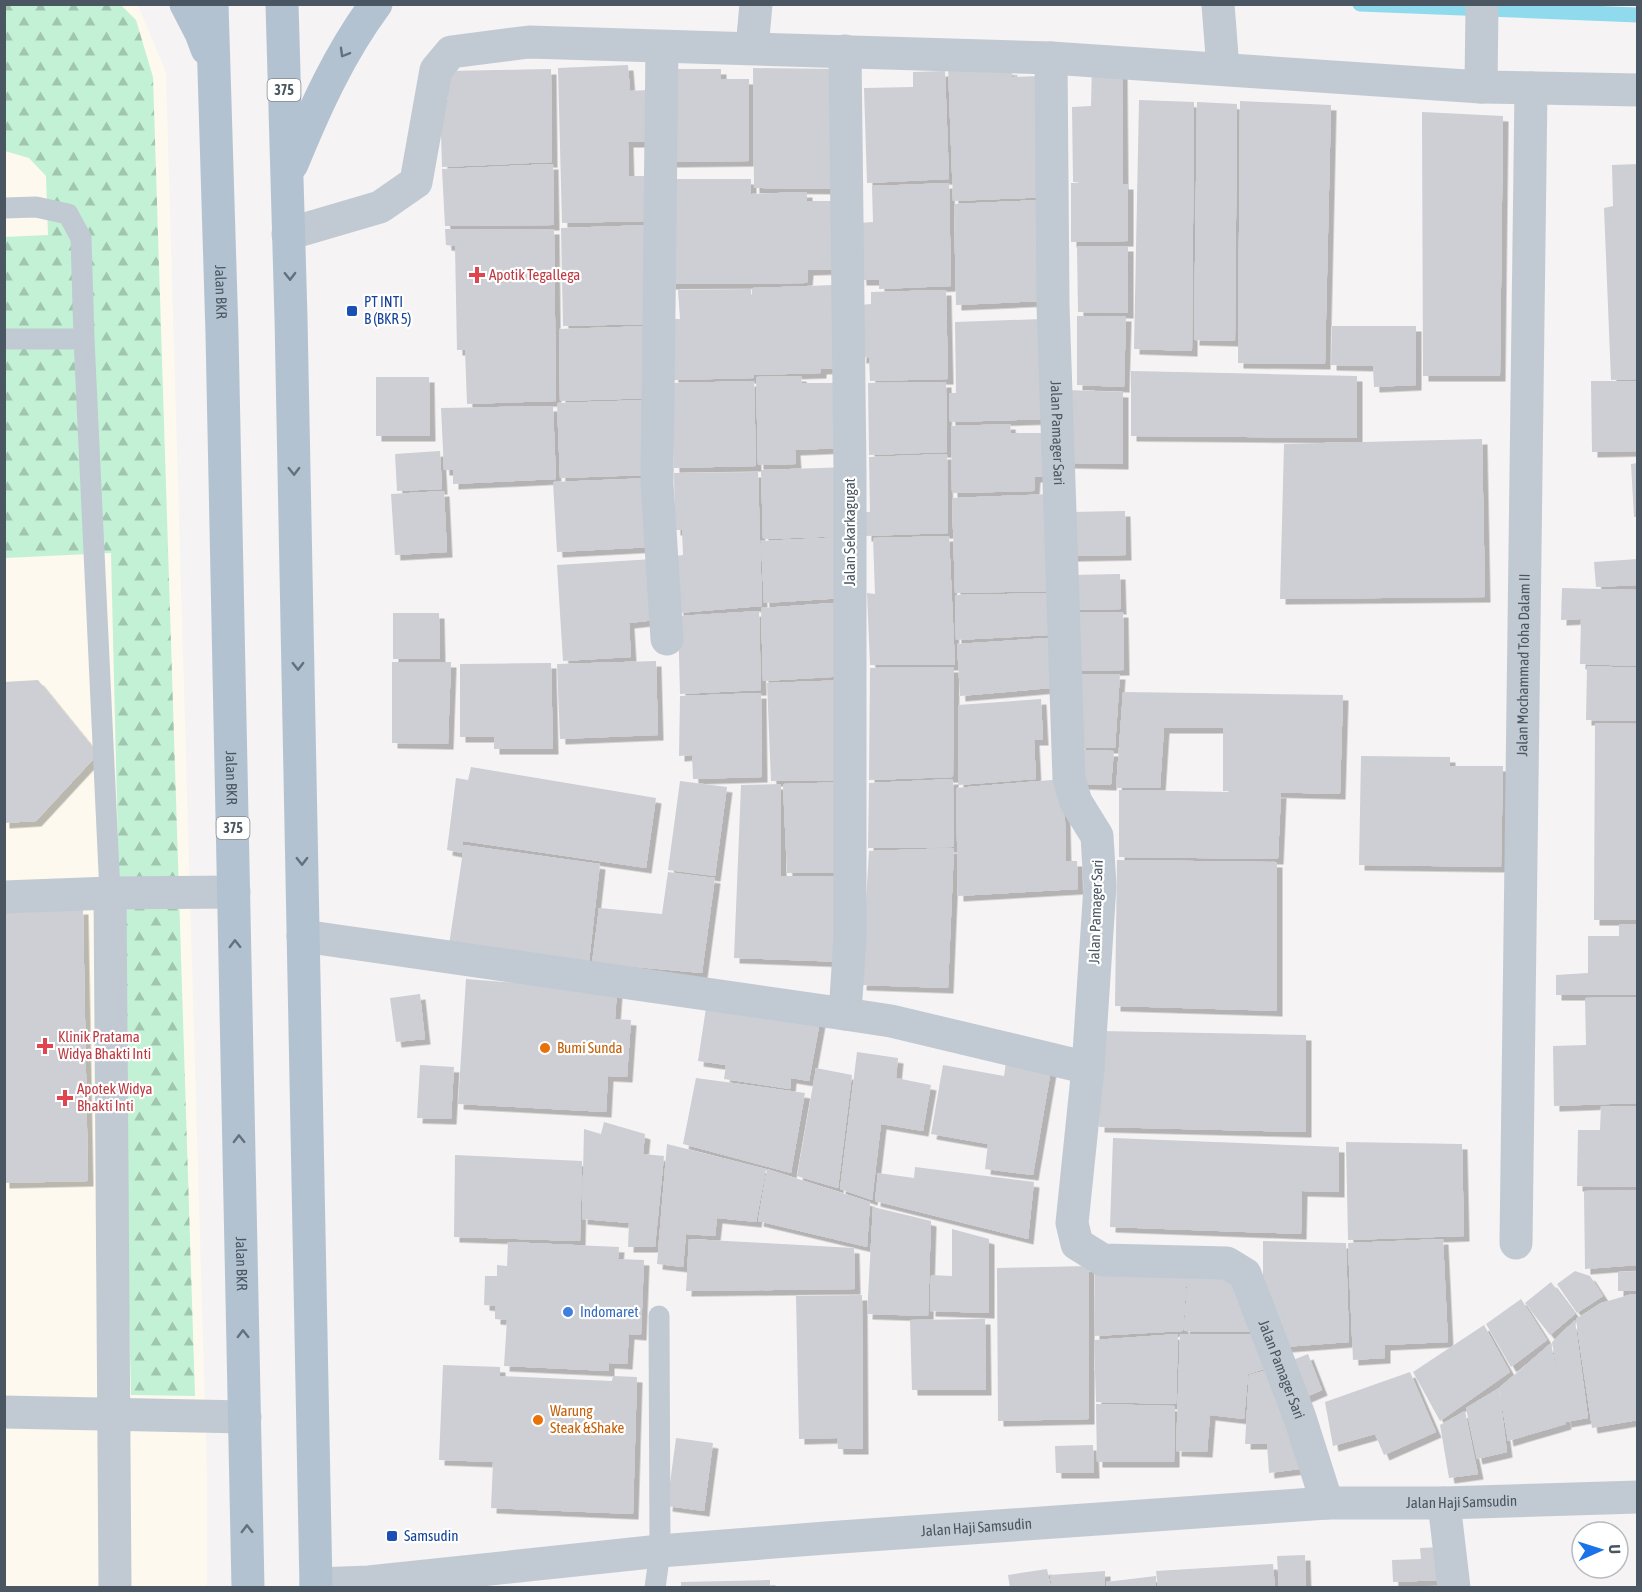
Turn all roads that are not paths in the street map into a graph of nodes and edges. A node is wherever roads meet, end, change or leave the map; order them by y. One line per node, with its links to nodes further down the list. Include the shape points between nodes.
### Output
1 (186, 4): 11 (main road)
2 (212, 4): 11 (main road, Jalan BKR / 375)
3 (282, 4): 16 (main road, 375)
4 (376, 4): 16 (main road, one-way to 16, via 332,74)
5 (1219, 13): 12 (street)
6 (1481, 14): 13 (street)
7 (754, 25): 8 (street); 9 (street)
8 (662, 47): 18 (street, via 529,42 451,52 436,70 416,182 380,207); 21 (street, via 657,484)
9 (845, 51): 10 (street); 26 (street, Jalan Sekarkagugat, via 850,472 850,937)
10 (1052, 58): 12 (street); 27 (street, Jalan Pamager Sari, via 1053,305 1069,779 1076,802 1097,836 1100,886)
11 (213, 68): 23 (main road, Jalan BKR / 375)
12 (1223, 69): 13 (street)
13 (1481, 87): 14 (street)
14 (1531, 88): 15 (street); 28 (street, Jalan Mochammad Toha Dalam II)
15 (1638, 90)
16 (287, 176): 18 (main road, 375)
17 (4, 208): 20 (lane, via 36,207 68,214 81,238)
18 (288, 234): 25 (main road, 375, one-way to 25)
19 (4, 339): 20 (lane)
20 (84, 339): 22 (lane)
21 (667, 639)
22 (110, 892): 23 (street); 24 (street); 31 (street)
23 (234, 892): 32 (main road, Jalan BKR / 375, one-way to 23)
24 (4, 897)
25 (303, 936): 26 (street); 37 (main road, 375)
26 (845, 1014): 27 (street)
27 (1089, 1068): 34 (street, Jalan Pamager Sari, via 1072,1223 1077,1244 1103,1260 1227,1263 1245,1274 1300,1418)
28 (1516, 1243)
29 (659, 1316): 36 (lane)
30 (4, 1412): 31 (street)
31 (115, 1415): 32 (street); 38 (street)
32 (245, 1417): 39 (main road, Jalan BKR / 375, one-way to 32)
33 (1638, 1497): 35 (street, Jalan Haji Samsudin)
34 (1327, 1503): 35 (street, Jalan Haji Samsudin); 36 (street, Jalan Haji Samsudin)
35 (1444, 1503): 41 (street)
36 (660, 1551): 37 (street, Jalan Haji Samsudin); 40 (lane)
37 (316, 1586)
38 (115, 1587)
39 (248, 1587)
40 (655, 1587)
41 (1454, 1587)

